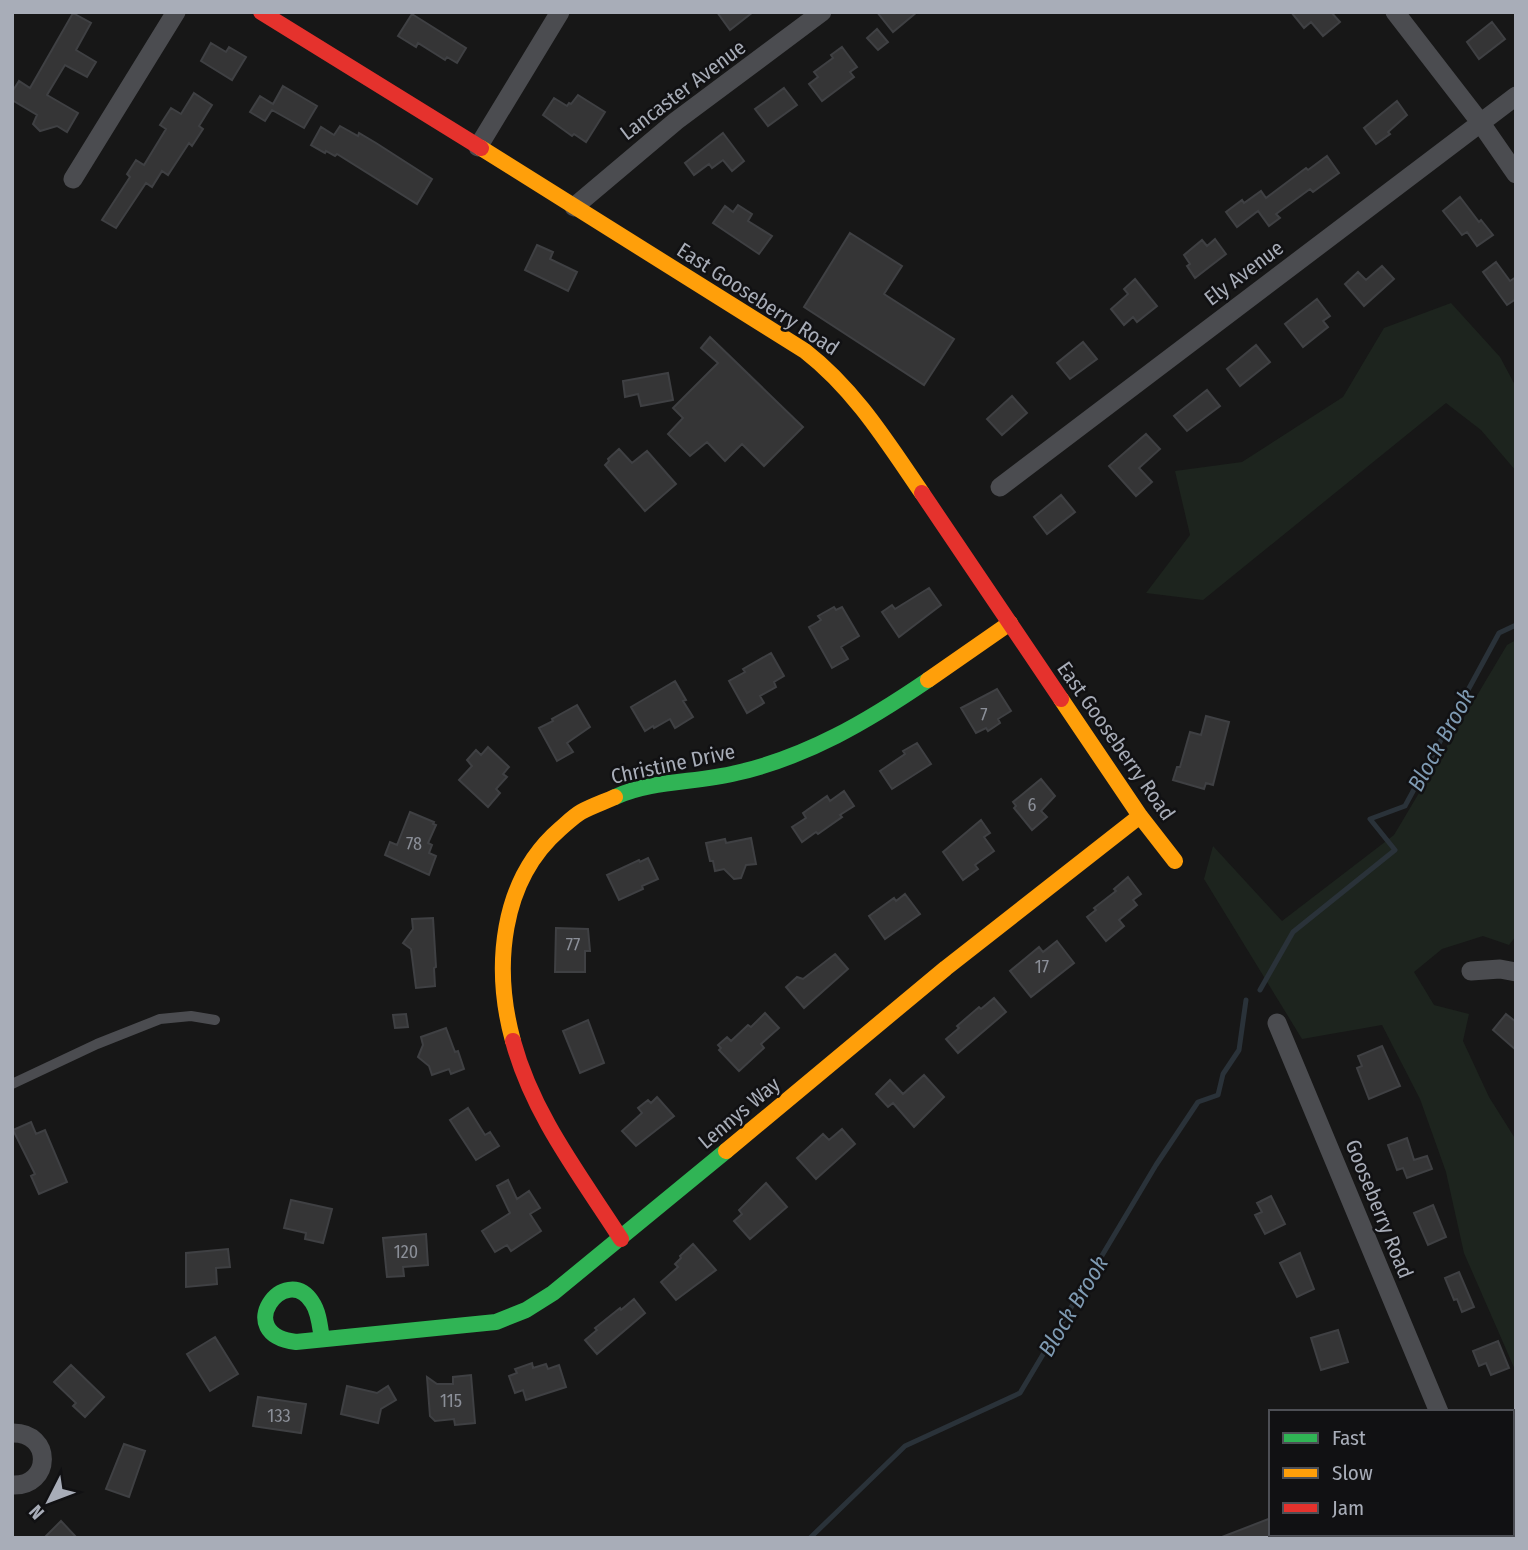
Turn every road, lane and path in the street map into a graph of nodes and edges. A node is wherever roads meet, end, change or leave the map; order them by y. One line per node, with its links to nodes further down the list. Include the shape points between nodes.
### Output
1 (176, 12): 10 (street)
2 (261, 12): 8 (street, East Gooseberry Road)
3 (560, 12): 8 (street)
4 (822, 12): 11 (street, Lancaster Avenue, via 676,121)
5 (1395, 12): 7 (street)
6 (1516, 96): 7 (street, Ely Avenue)
7 (1480, 122): 9 (street); 12 (street, Ely Avenue)
8 (478, 147): 11 (street, East Gooseberry Road)
9 (1516, 174)
10 (74, 179)
11 (574, 207): 13 (street, East Gooseberry Road, via 830,370 872,420)
12 (1000, 487)
13 (1010, 623): 14 (street, East Gooseberry Road); 21 (street, Christine Drive, via 887,707 809,750 731,774 629,790 590,807 555,832 528,866 510,904 501,952 503,1000 513,1047 540,1113)
14 (1140, 816): 15 (street, East Gooseberry Road); 21 (street, Lennys Way, via 946,968)
15 (1175, 861)
16 (1471, 971): 17 (street)
17 (1516, 972)
18 (215, 1020): 20 (lane, via 191,1016 160,1019)
19 (1277, 1023): 23 (street, Gooseberry Road)
20 (12, 1084)
21 (621, 1239): 22 (street, Lennys Way, via 542,1301 510,1318)
22 (322, 1339)
23 (1437, 1410)
24 (12, 1433): 25 (street, via 27,1434 36,1441 43,1463 30,1481)
25 (12, 1485)

